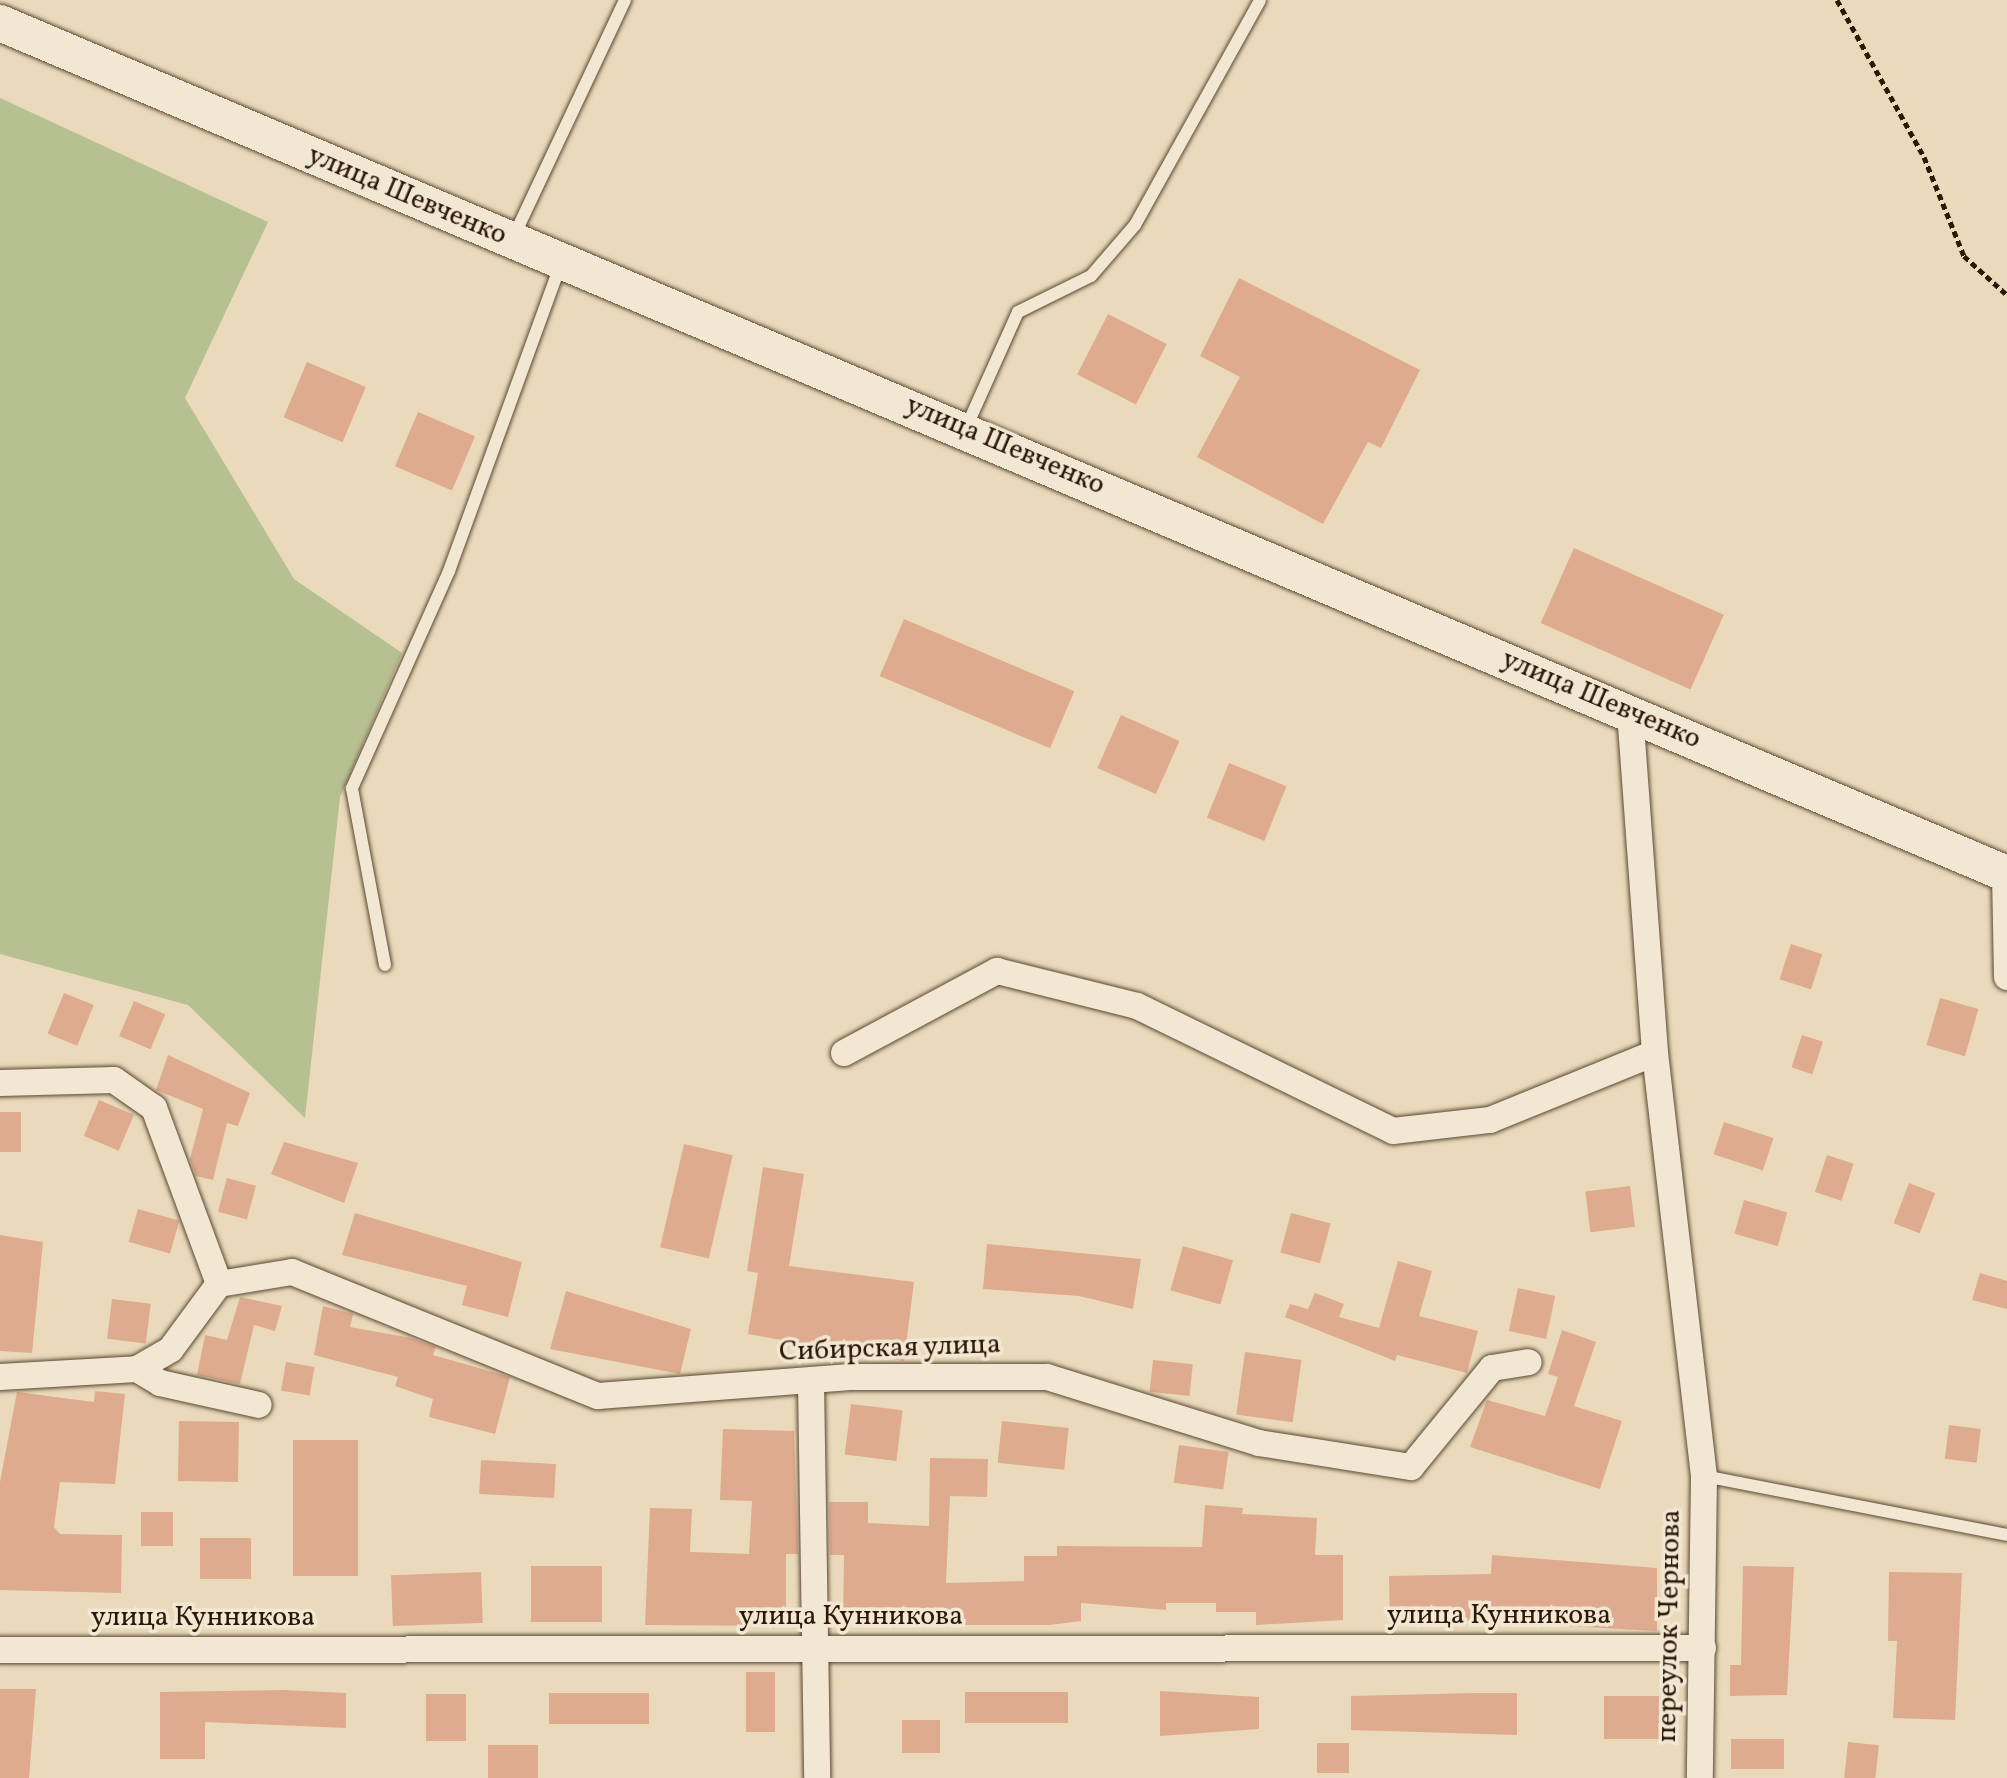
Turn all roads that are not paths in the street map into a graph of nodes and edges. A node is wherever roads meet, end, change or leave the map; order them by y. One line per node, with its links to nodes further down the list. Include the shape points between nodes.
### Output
1 (625, 0): 4 (lane)
2 (1260, 0): 6 (lane, via 1135,225 1091,276 1018,312)
3 (0, 23): 4 (street, улица Шевченко)
4 (512, 241): 5 (street, улица Шевченко)
5 (561, 264): 6 (street, улица Шевченко); 9 (lane, via 449,571 352,788)
6 (966, 428): 7 (street, улица Шевченко)
7 (1630, 712): 8 (street, улица Шевченко); 12 (street, переулок Чернова)
8 (2006, 873): 10 (street)
9 (385, 965)
10 (2007, 977)
11 (844, 1053): 12 (street, via 997,971 1137,1006 1393,1131 1490,1120)
12 (1655, 1053): 20 (street, переулок Чернова)
13 (0, 1083): 14 (street, via 114,1080 154,1108)
14 (219, 1284): 16 (street, via 171,1349); 18 (street, Сибирская улица, via 292,1272 598,1396)
15 (1529, 1362): 18 (street, Сибирская улица, via 1492,1368 1411,1467 1259,1443 1047,1377)
16 (137, 1369): 17 (street); 19 (street, via 160,1383)
17 (0, 1377)
18 (811, 1383): 23 (street)
19 (259, 1405)
20 (1704, 1476): 21 (lane); 22 (street, переулок Чернова)
21 (2007, 1535)
22 (1703, 1648): 23 (street, улица Кунникова); 26 (street, переулок Чернова)
23 (817, 1649): 24 (street, улица Кунникова); 25 (street)
24 (0, 1650)
25 (817, 1778)
26 (1700, 1778)

